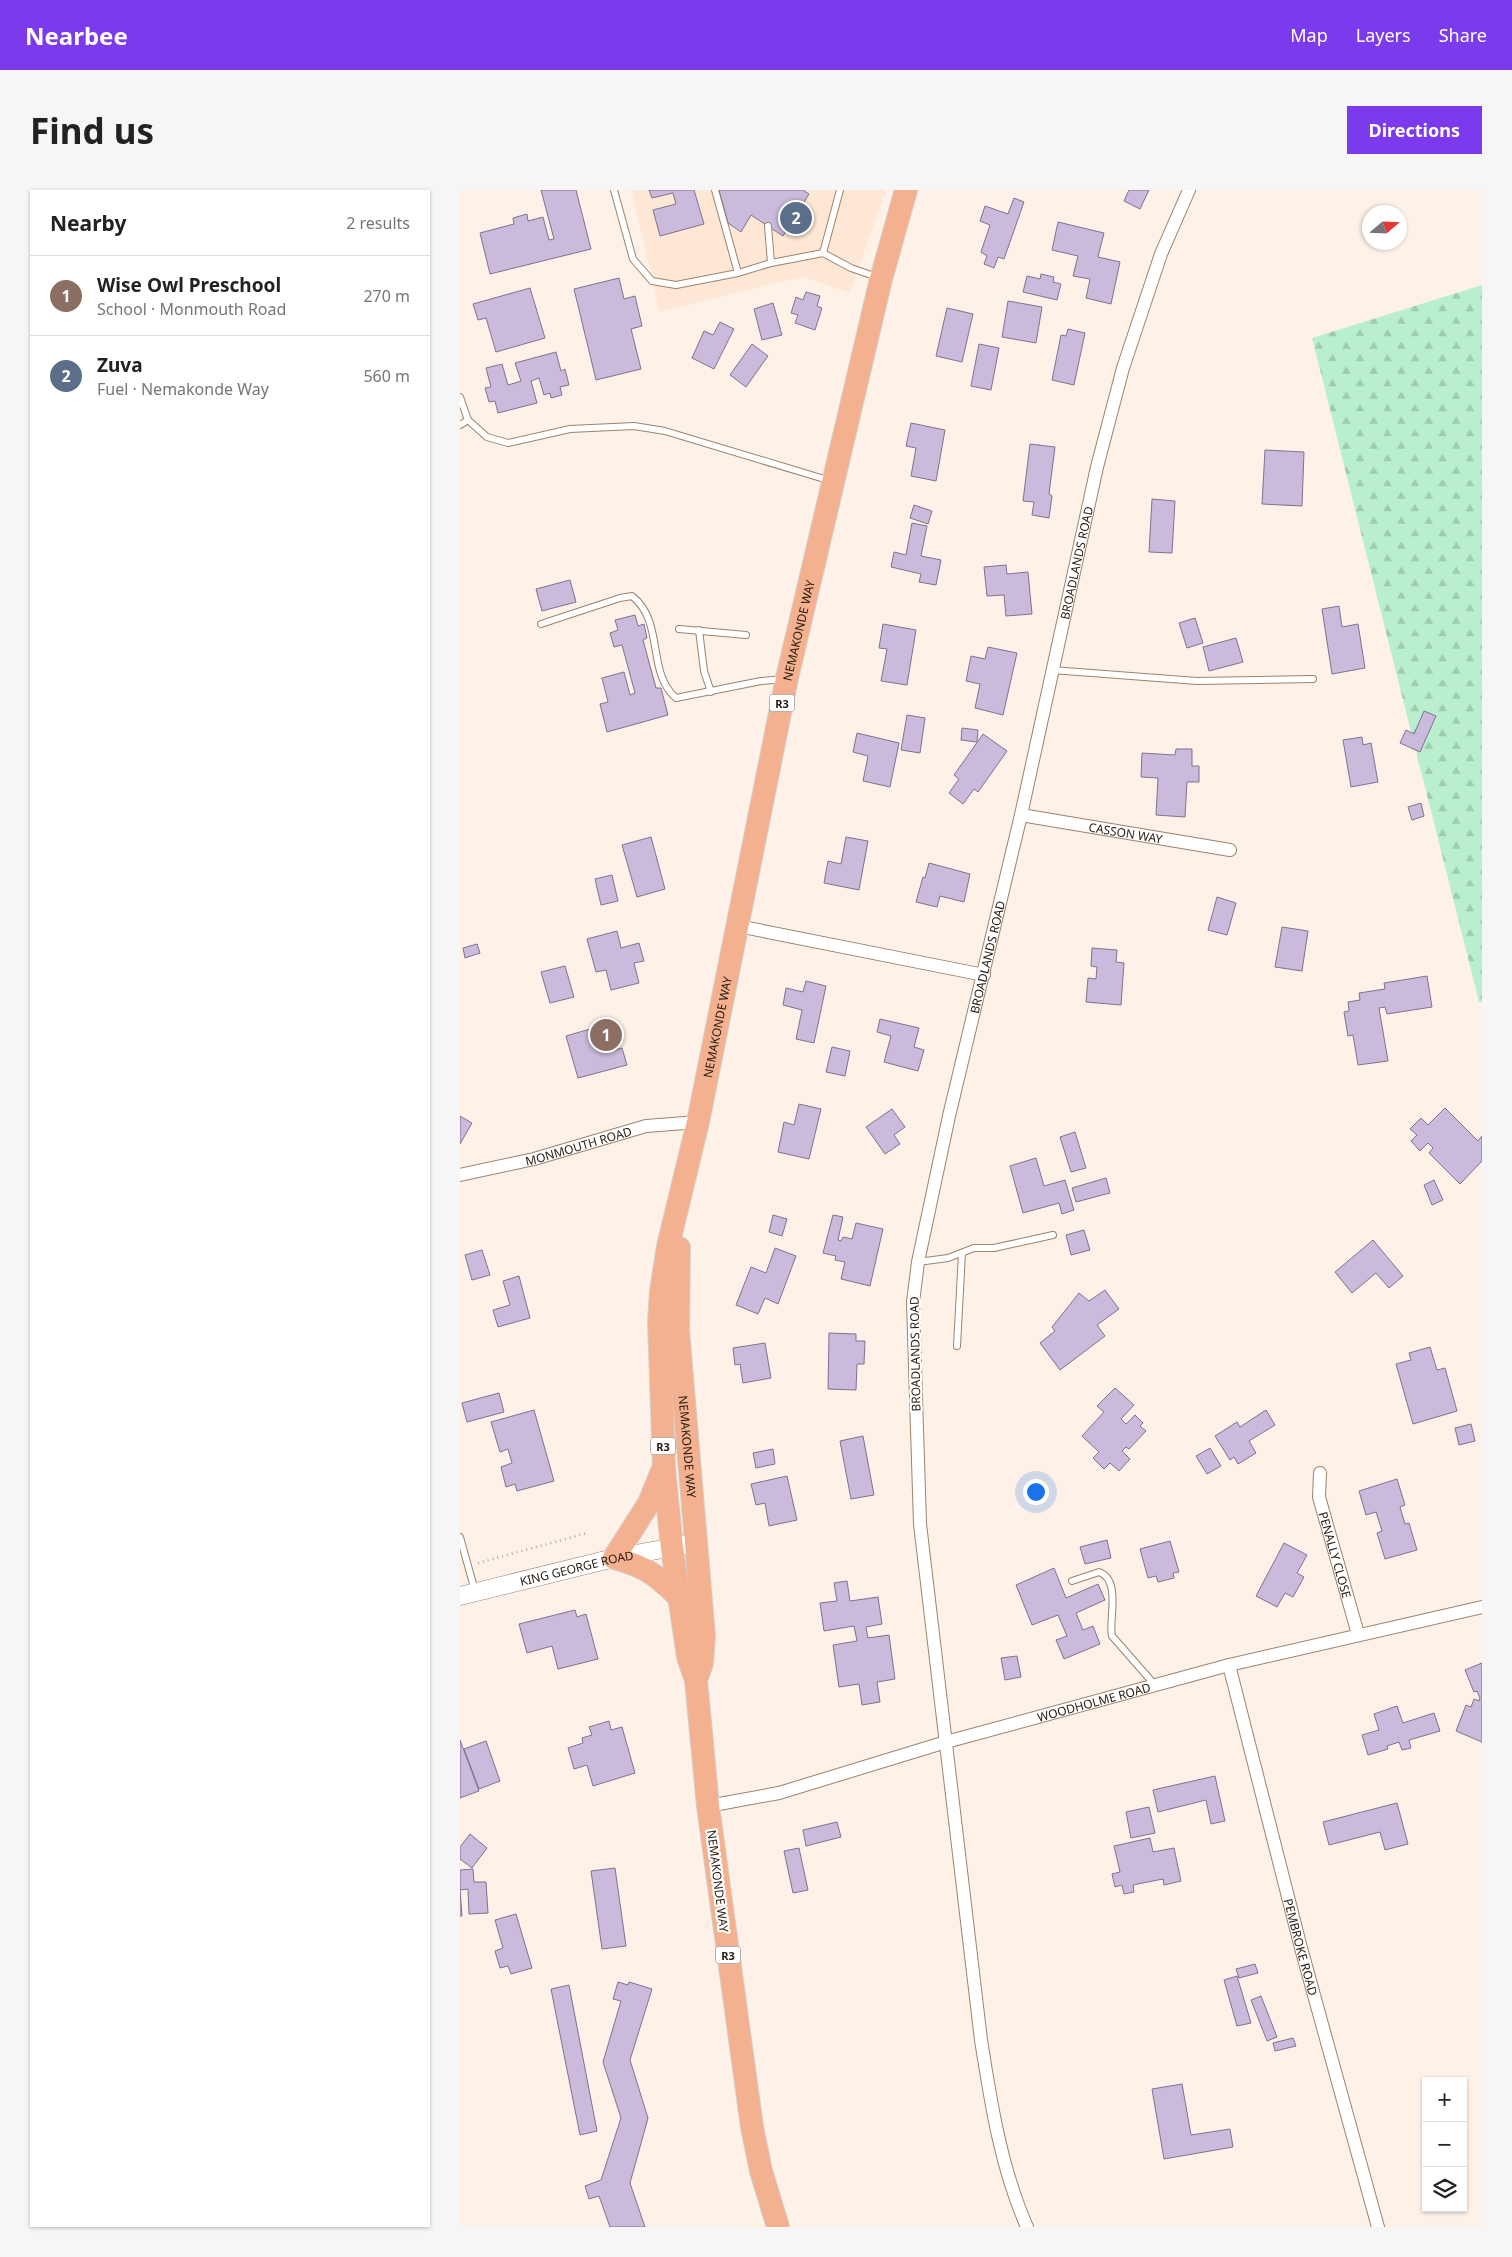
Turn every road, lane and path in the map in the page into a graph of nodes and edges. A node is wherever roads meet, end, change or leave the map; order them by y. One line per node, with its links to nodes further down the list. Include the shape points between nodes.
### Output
1 (614, 190): 9 (lane, via 634,260 652,281 676,285)
2 (715, 190): 9 (lane)
3 (840, 190): 7 (lane)
4 (1189, 190): 19 (street, BROADLANDS ROAD, via 1161,254 1123,368)
5 (906, 193): 10 (highway, NEMAKONDE WAY / R3)
6 (768, 226): 8 (lane)
7 (823, 253): 8 (lane); 10 (lane)
8 (771, 262): 9 (lane)
9 (738, 273)
10 (881, 279): 14 (highway, NEMAKONDE WAY / R3)
11 (460, 397): 12 (lane)
12 (468, 420): 13 (lane); 14 (lane, via 487,437 508,443 570,429 634,426 665,431)
13 (460, 425)
14 (833, 482): 20 (highway, NEMAKONDE WAY / R3)
15 (541, 624): 22 (lane, via 632,596 647,612 659,671 668,692 676,698)
16 (679, 629): 17 (lane)
17 (699, 630): 18 (lane); 22 (lane, via 704,672)
18 (746, 635)
19 (1052, 670): 21 (lane, via 1197,681); 23 (street, BROADLANDS ROAD)
20 (787, 678): 22 (lane); 25 (highway, NEMAKONDE WAY / R3)
21 (1313, 679)
22 (711, 692)
23 (1021, 815): 24 (street, CASSON WAY); 26 (street, BROADLANDS ROAD)
24 (1230, 850)
25 (738, 926): 26 (street); 27 (highway, NEMAKONDE WAY / R3)
26 (984, 975): 32 (street, BROADLANDS ROAD, via 949,1116)
27 (698, 1122): 28 (street, MONMOUTH ROAD, via 646,1126 534,1159); 29 (highway, NEMAKONDE WAY / R3)
28 (460, 1176)
29 (678, 1210): 34 (highway, NEMAKONDE WAY / R3, via 664,1265 660,1301); 38 (highway, NEMAKONDE WAY / R3, via 678,1330)
30 (1053, 1235): 31 (lane, via 994,1248 974,1248)
31 (962, 1253): 32 (lane); 33 (lane)
32 (918, 1262): 50 (street, BROADLANDS ROAD, via 913,1302 920,1524)
33 (957, 1346)
34 (664, 1468): 39 (highway, NEMAKONDE WAY / R3); 40 (highway, via 649,1503)
35 (1320, 1473): 46 (street, PENALLY CLOSE, via 1319,1497)
36 (587, 1533): 41 (path)
37 (460, 1541): 41 (lane)
38 (695, 1543): 39 (main road, KING GEORGE ROAD); 48 (highway, NEMAKONDE WAY / R3, via 704,1636 702,1663)
39 (672, 1548): 40 (main road, KING GEORGE ROAD); 44 (highway, NEMAKONDE WAY / R3)
40 (614, 1558): 43 (main road, KING GEORGE ROAD); 44 (highway, via 651,1572)
41 (467, 1566): 43 (lane)
42 (1072, 1581): 49 (lane, via 1099,1572 1106,1577 1112,1594 1112,1636)
43 (468, 1594)
44 (678, 1596): 48 (highway, NEMAKONDE WAY / R3, via 688,1657)
45 (1482, 1608): 46 (street, WOODHOLME ROAD)
46 (1358, 1634): 47 (street, WOODHOLME ROAD)
47 (1229, 1665): 49 (street, WOODHOLME ROAD); 54 (street, PEMBROKE ROAD, via 1301,1948)
48 (696, 1680): 51 (highway, NEMAKONDE WAY / R3)
49 (1154, 1685): 50 (street, WOODHOLME ROAD)
50 (946, 1742): 51 (street, WOODHOLME ROAD, via 779,1793); 53 (street, BROADLANDS ROAD, via 981,2040 993,2112 1016,2203)
51 (708, 1806): 52 (highway, NEMAKONDE WAY / R3, via 752,2127)
52 (778, 2227)
53 (1026, 2227)
54 (1378, 2227)

